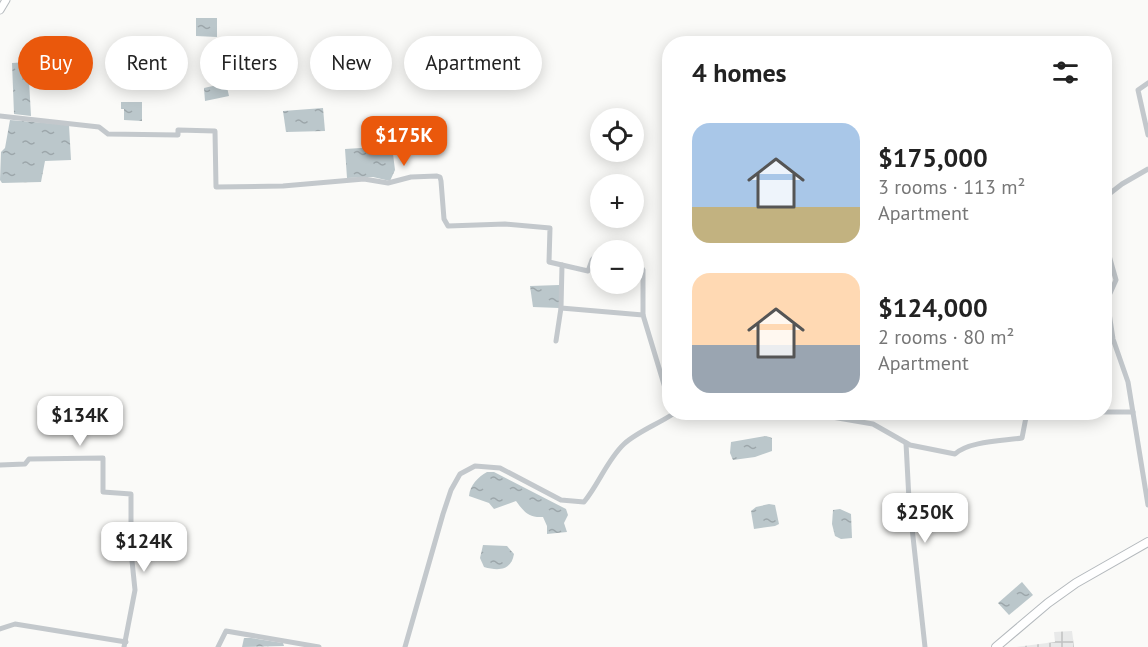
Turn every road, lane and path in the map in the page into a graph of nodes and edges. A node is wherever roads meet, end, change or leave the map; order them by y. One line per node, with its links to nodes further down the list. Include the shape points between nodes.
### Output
1 (6, 0): 2 (main road)
2 (0, 10)
3 (1148, 83): 5 (street, via 1138,90)
4 (0, 116): 8 (street, via 99,127 108,134 215,131 216,187 364,179 388,183 437,176 447,226 505,224 550,228 549,262)
5 (1148, 135)
6 (1148, 170): 7 (street)
7 (1112, 192)
8 (562, 265): 9 (street, via 588,271); 13 (street)
9 (590, 266)
10 (1112, 266): 11 (street, via 1116,280)
11 (1112, 289)
12 (643, 294): 14 (street)
13 (561, 308): 14 (street); 16 (street)
14 (643, 315): 17 (street)
15 (1112, 332): 19 (street)
16 (556, 341)
17 (662, 378)
18 (1112, 412): 19 (street)
19 (1133, 412): 25 (street)
20 (662, 419): 31 (street, via 625,443 584,502 561,500 500,468 475,466 460,474 443,514)
21 (855, 420): 23 (street, via 873,424)
22 (1025, 420): 23 (street, via 1022,438 972,445 955,454)
23 (906, 443): 32 (street)
24 (0, 465): 28 (street, via 25,464 29,459 103,458 103,492 131,494 135,590)
25 (1148, 505)
26 (1148, 542): 33 (highway, via 1076,583)
27 (0, 629): 28 (street, via 15,624)
28 (125, 644)
29 (218, 647): 30 (street, via 226,631)
30 (319, 647)
31 (405, 647)
32 (925, 647)
33 (996, 647)

